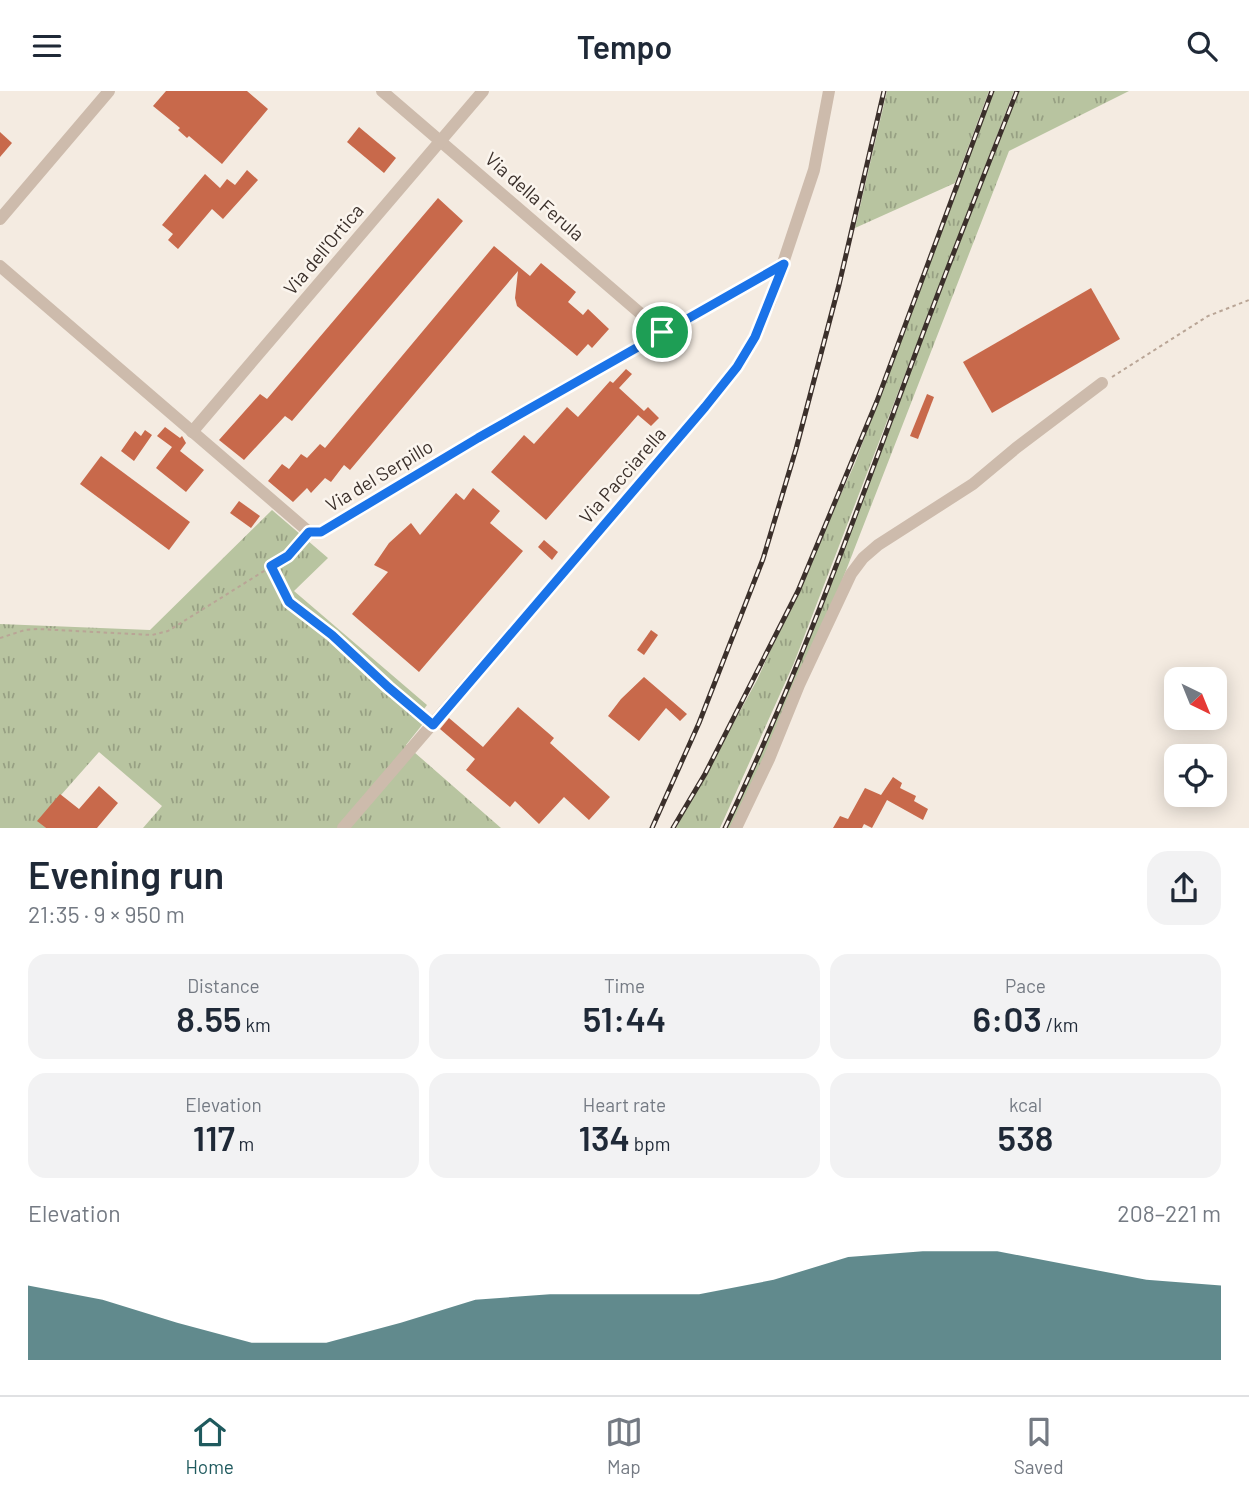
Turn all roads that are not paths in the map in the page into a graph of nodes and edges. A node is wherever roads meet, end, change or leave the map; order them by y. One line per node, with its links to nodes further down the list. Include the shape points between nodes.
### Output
1 (109, 91): 6 (street)
2 (382, 91): 5 (street, Via della Ferula)
3 (483, 91): 5 (street, Via dell'Ortica)
4 (829, 91): 7 (street, Via Pacciarella, via 814,170)
5 (441, 140): 9 (street, Via della Ferula); 11 (street, Via dell'Ortica)
6 (0, 219)
7 (784, 264): 9 (street, Via del Serpillo); 12 (street, Via Pacciarella, via 755,337 737,367)
8 (0, 266): 11 (street)
9 (662, 332): 11 (street, Via del Serpillo, via 321,532 309,532)
10 (1102, 383): 13 (street, via 973,484 863,558 851,574)
11 (192, 432)
12 (343, 828)
13 (736, 828)

